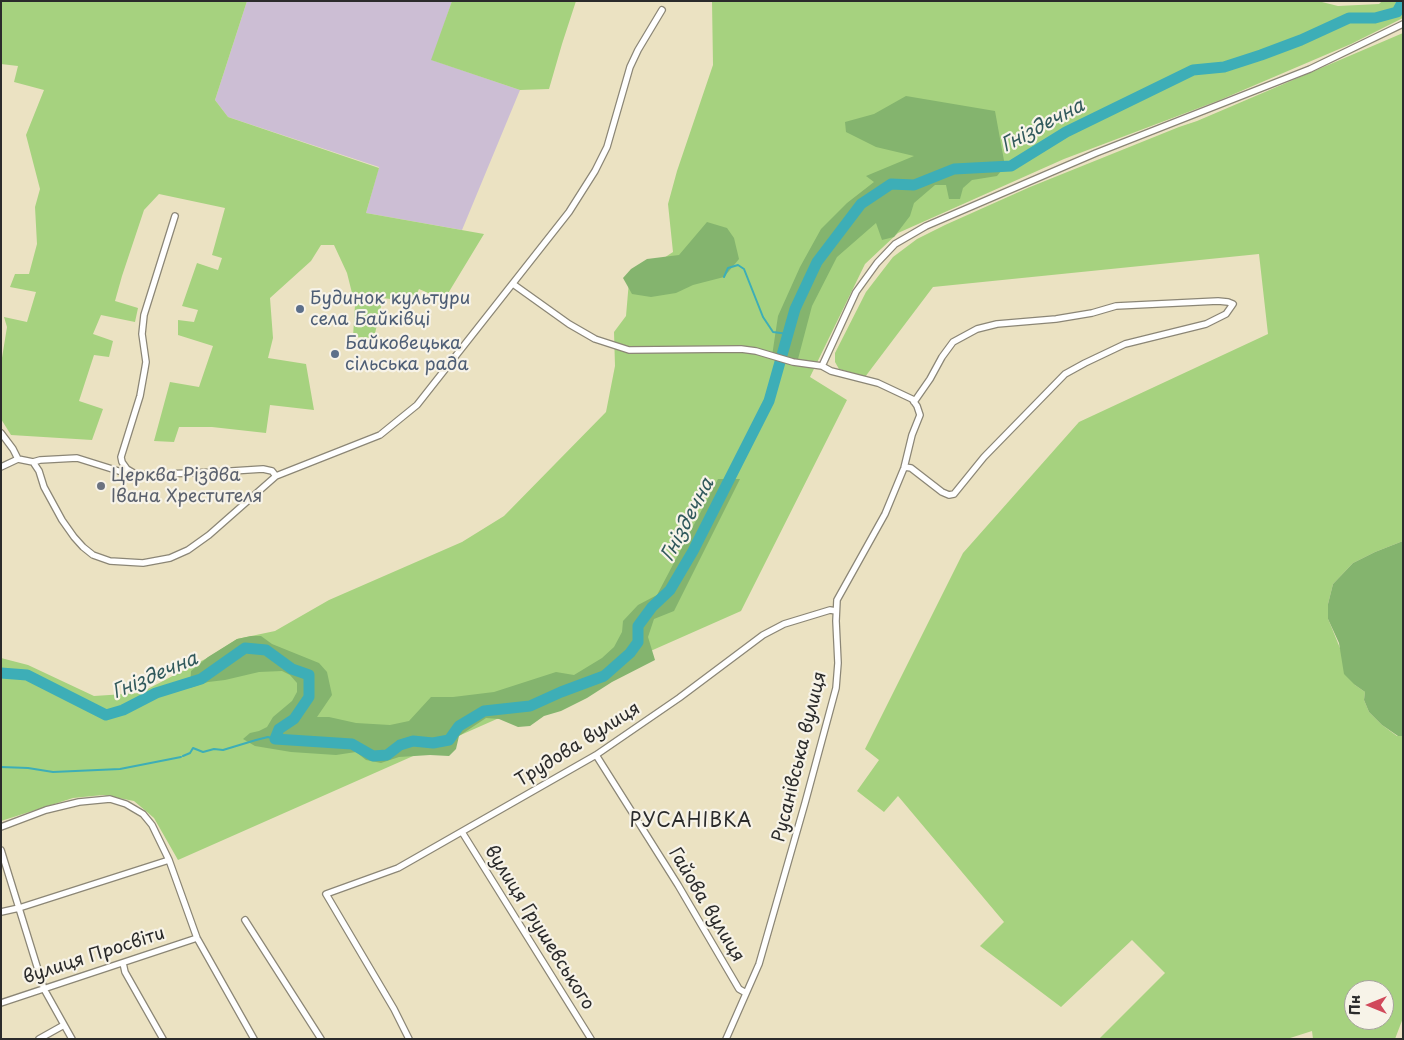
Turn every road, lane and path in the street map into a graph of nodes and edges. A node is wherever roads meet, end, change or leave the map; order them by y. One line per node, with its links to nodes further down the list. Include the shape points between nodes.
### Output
1 (662, 10): 4 (street, via 630,67 607,147 595,171 569,212)
2 (1403, 24): 5 (street, via 1310,69 1096,153 926,226 895,244 856,292)
3 (175, 216): 12 (street, via 144,315 142,334 146,368 121,457 127,469)
4 (513, 284): 5 (street, via 594,339 629,350 741,349); 13 (street, via 417,405 380,434)
5 (822, 366): 6 (street, via 878,383)
6 (914, 402): 11 (street, Русанівська вулиця, via 920,415); 11 (street, via 953,342 978,329 997,324 1056,319 1116,306 1218,301 1233,304 1226,314 1206,324 1125,344 1065,374 984,457 954,494 942,492 911,468)
7 (1, 433): 8 (street)
8 (18, 459): 9 (street); 10 (street)
9 (33, 462): 12 (street, via 77,458); 13 (street, via 74,538 93,555 126,563 155,562 188,550)
10 (1, 467)
11 (905, 467): 14 (street, Русанівська вулиця, via 886,514 838,600)
12 (136, 474): 13 (street, via 263,469 272,471)
13 (276, 476)
14 (836, 611): 15 (street, Трудова вулиця, via 784,624 763,635); 26 (street, Русанівська вулиця, via 836,688 759,964)
15 (596, 755): 17 (street, Трудова вулиця); 26 (street, Гайова вулиця, via 739,989)
16 (1, 827): 19 (street, via 46,810 110,799 143,814)
17 (462, 832): 34 (street, Трудова вулиця, via 398,868 326,894); 35 (street, вулиця Грушевського)
18 (1, 850): 20 (street)
19 (169, 860): 20 (street); 23 (street)
20 (19, 908): 21 (street); 25 (street)
21 (1, 912)
22 (246, 920): 33 (street)
23 (197, 938): 24 (street, вулиця Просвіти); 32 (street)
24 (123, 963): 25 (street, вулиця Просвіти); 31 (street)
25 (44, 989): 27 (street, вулиця Просвіти); 28 (street)
26 (746, 993): 36 (street, Русанівська вулиця)
27 (1, 1003)
28 (64, 1025): 29 (street); 30 (street)
29 (39, 1039)
30 (72, 1039)
31 (163, 1039)
32 (254, 1039)
33 (321, 1039)
34 (409, 1039)
35 (591, 1039)
36 (726, 1039)

